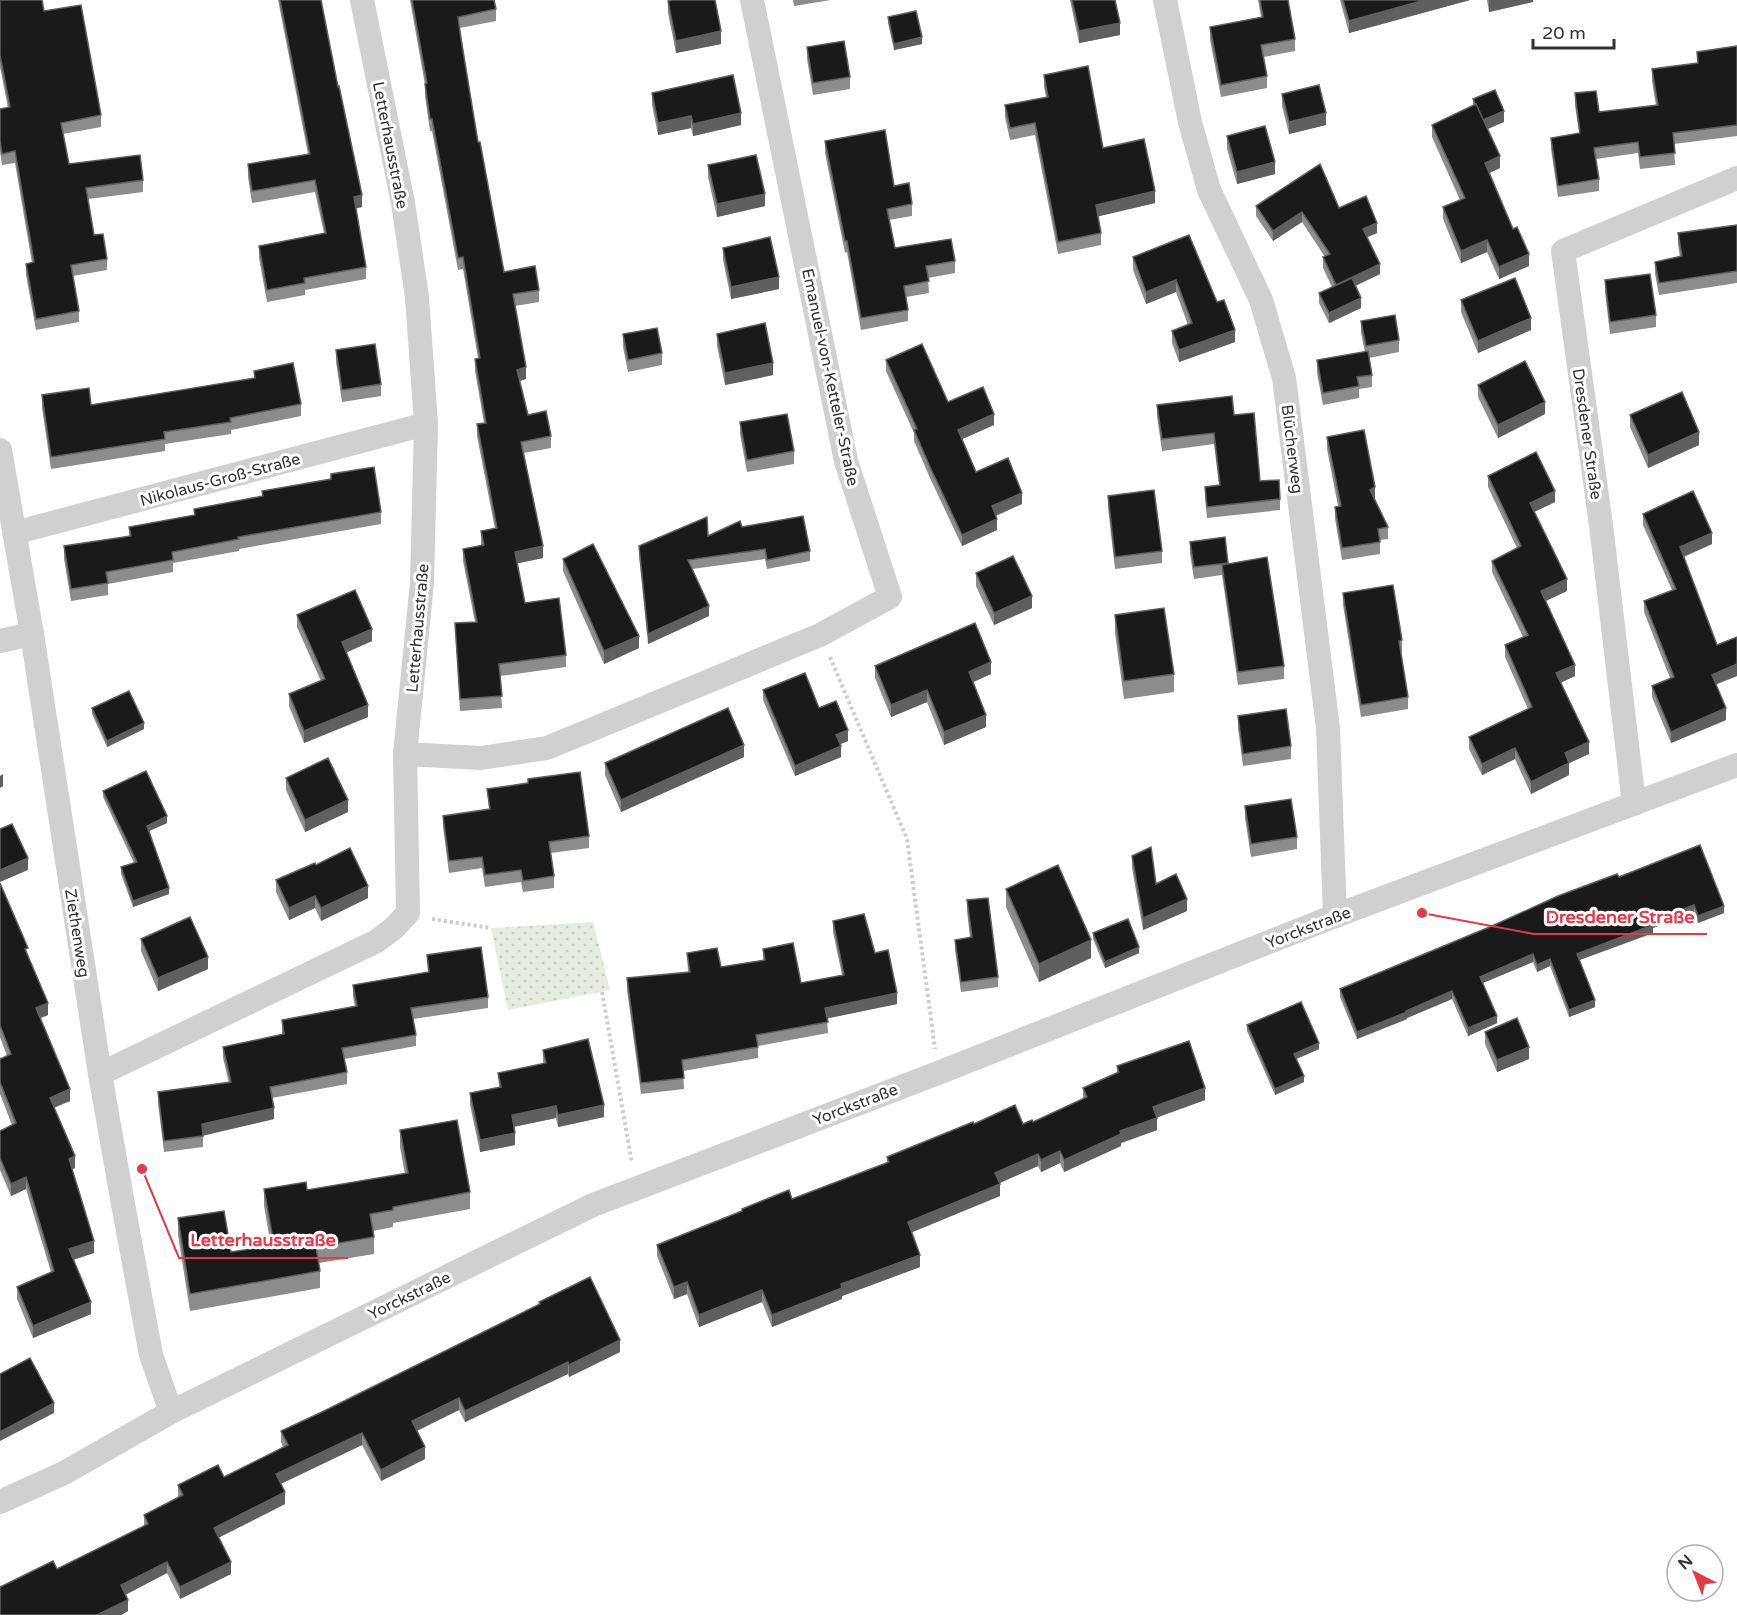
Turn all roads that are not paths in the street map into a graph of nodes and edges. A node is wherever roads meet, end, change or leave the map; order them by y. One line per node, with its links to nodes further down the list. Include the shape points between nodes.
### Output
1 (362, 0): 5 (street, Letterhausstraße, via 403,203 417,297)
2 (752, 0): 10 (street, Emanuel-von-Ketteler-Straße, via 846,461 890,597 820,634 547,748 481,758)
3 (1165, 0): 13 (street, Blücherweg, via 1190,122 1209,190 1261,300 1284,378 1328,728)
4 (1737, 178): 12 (street, Dresdener Straße, via 1563,251)
5 (426, 424): 7 (street, Nikolaus-Groß-Straße); 10 (street, Letterhausstraße, via 422,583)
6 (0, 450): 7 (street, Ziethenweg)
7 (14, 533): 8 (street, Ziethenweg)
8 (32, 634): 9 (street); 14 (street, Ziethenweg)
9 (0, 641)
10 (405, 754): 14 (street, Letterhausstraße, via 408,913 394,928 377,941)
11 (1737, 765): 12 (street, Yorckstraße)
12 (1634, 804): 13 (street, Yorckstraße)
13 (1335, 916): 15 (street, Yorckstraße, via 593,1205)
14 (100, 1074): 15 (street, Ziethenweg, via 151,1355)
15 (171, 1412): 16 (street, Yorckstraße, via 64,1473)
16 (0, 1502)

